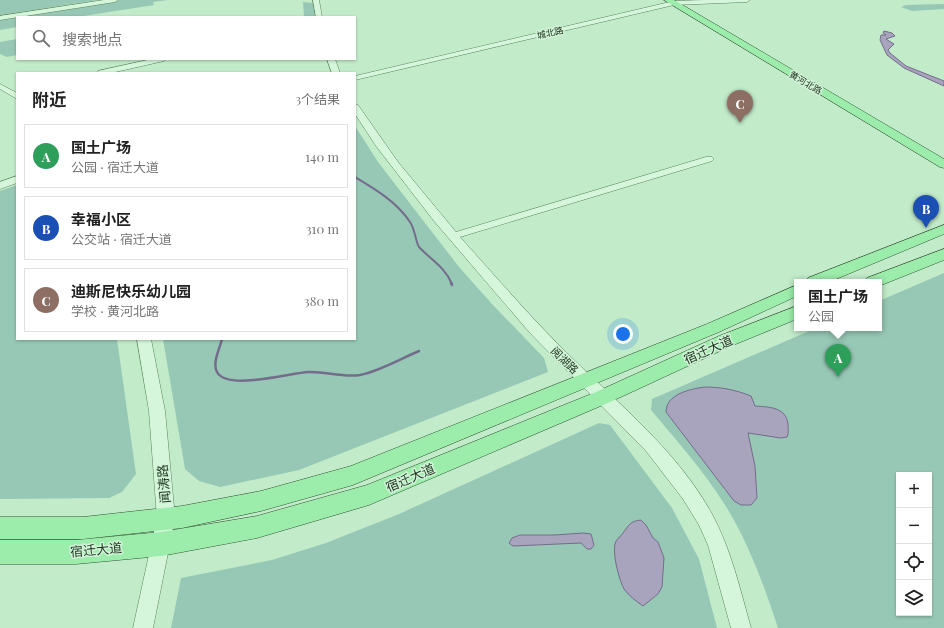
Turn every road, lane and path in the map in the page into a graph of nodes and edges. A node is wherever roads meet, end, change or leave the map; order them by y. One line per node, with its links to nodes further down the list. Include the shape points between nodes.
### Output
1 (115, 0): 6 (street)
2 (316, 0): 5 (street)
3 (747, 0): 4 (street, 城北路)
4 (673, 1): 11 (street, 城北路); 15 (main road, 黄河北路); 17 (main road, 黄河北路)
5 (319, 16)
6 (0, 18)
7 (157, 60): 9 (street)
8 (331, 60): 10 (street)
9 (105, 72)
10 (336, 72)
11 (356, 78)
12 (0, 86): 13 (street)
13 (16, 94)
14 (356, 109): 21 (street, 阅湖路, via 391,160)
15 (944, 158)
16 (709, 160): 21 (street)
17 (944, 164)
18 (16, 179): 19 (street)
19 (0, 186)
20 (944, 229): 23 (main road)
21 (453, 236): 28 (street, 阅湖路, via 526,321)
22 (944, 254): 24 (main road)
23 (821, 279)
24 (881, 279)
25 (794, 291): 28 (main road, 宿迁大道)
26 (794, 313): 29 (main road, 宿迁大道)
27 (144, 340): 30 (street, 闻涛路, via 157,411)
28 (586, 381): 29 (street, 阅湖路); 30 (main road, 宿迁大道, via 354,475 261,501)
29 (603, 397): 32 (main road, 宿迁大道, via 369,495 257,527); 35 (street, 阅湖路, via 637,430 693,499 715,539)
30 (166, 518): 31 (main road, 宿迁大道, via 83,528); 32 (street, 闻涛路)
31 (0, 528)
32 (161, 544): 33 (main road, 宿迁大道, via 76,552); 34 (street, 闻涛路)
33 (0, 552)
34 (143, 628)
35 (742, 628)

